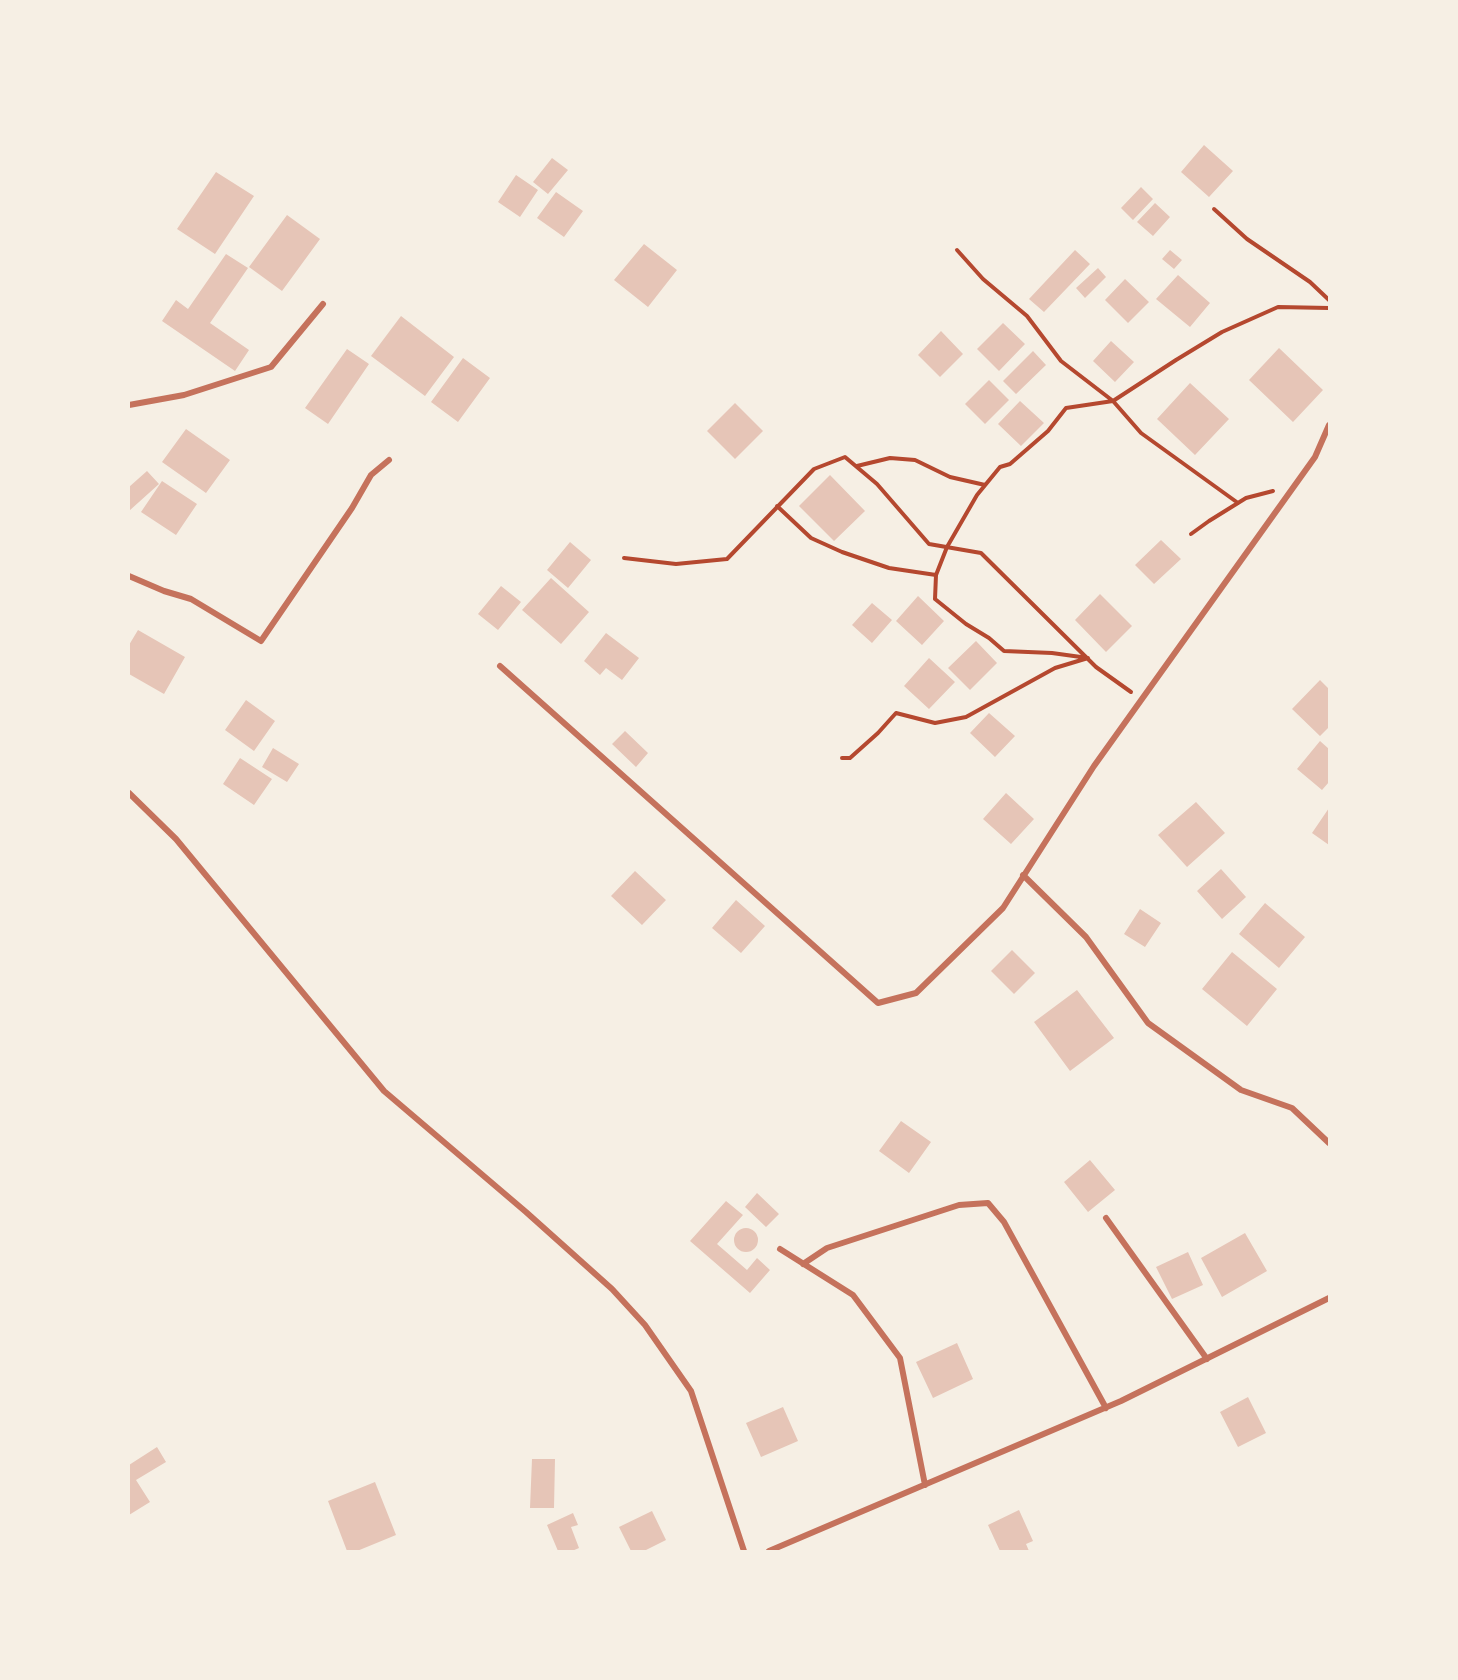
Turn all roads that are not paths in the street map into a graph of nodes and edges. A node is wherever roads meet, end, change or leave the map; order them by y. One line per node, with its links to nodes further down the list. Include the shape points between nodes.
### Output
1 (323, 304): 2 (street, via 271,367 184,395)
2 (129, 405)
3 (1329, 425): 8 (street, via 1315,457 1094,766)
4 (389, 460): 5 (street, via 371,475 261,641 191,600)
5 (129, 576)
6 (500, 666): 8 (street, via 878,1003 916,993 1003,908)
7 (129, 793): 17 (street, via 176,839 384,1091 612,1289 645,1325 691,1390)
8 (1023, 875): 9 (street, via 1086,937 1148,1023 1241,1090 1292,1108)
9 (1329, 1143)
10 (1106, 1218): 14 (street)
11 (780, 1250): 12 (street)
12 (803, 1264): 15 (street, via 827,1248 959,1205 988,1203 1004,1222); 16 (street, via 853,1295 900,1358)
13 (1329, 1298): 14 (street)
14 (1207, 1359): 15 (street)
15 (1106, 1408): 16 (street)
16 (925, 1485): 18 (street)
17 (744, 1551)
18 (769, 1551)

